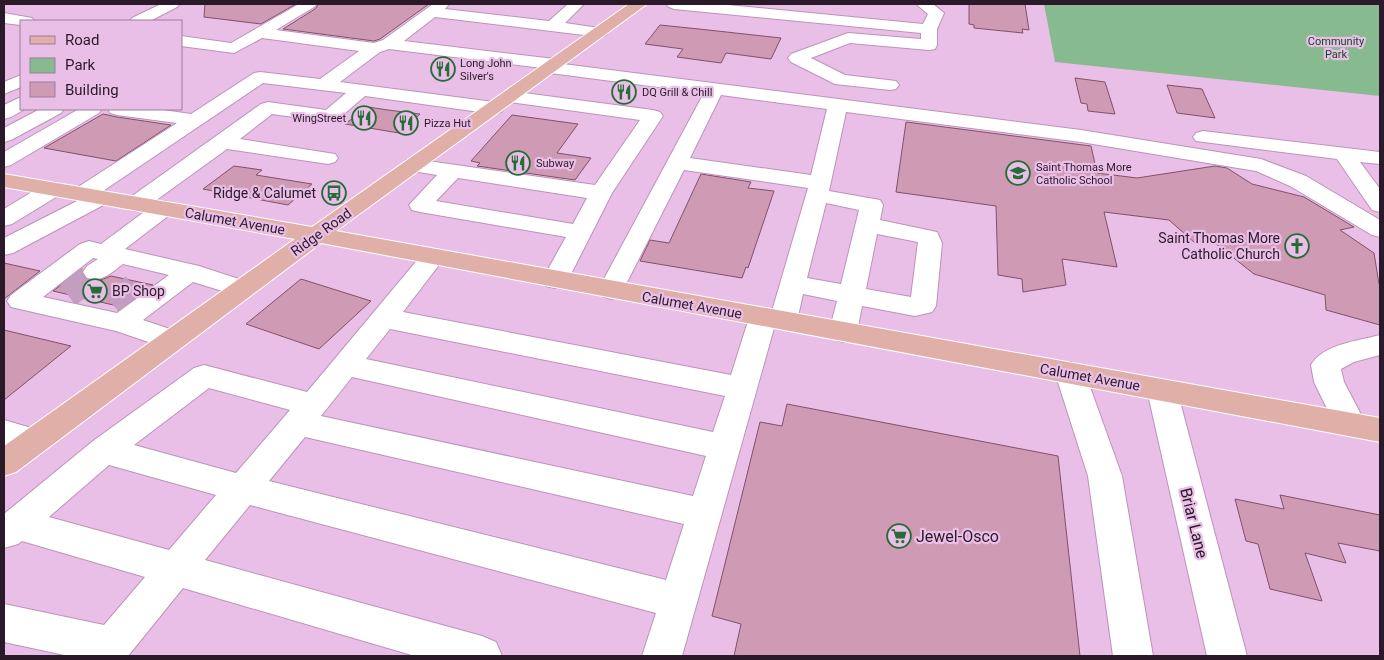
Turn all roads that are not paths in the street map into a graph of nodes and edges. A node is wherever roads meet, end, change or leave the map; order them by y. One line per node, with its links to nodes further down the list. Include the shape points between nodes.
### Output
1 (172, 4): 13 (street)
2 (309, 4): 19 (street)
3 (493, 4): 10 (street, via 483,11)
4 (577, 4): 15 (street)
5 (639, 4): 18 (main road, Ridge Road)
6 (674, 4): 9 (street)
7 (922, 4): 17 (street, via 936,12)
8 (437, 8): 10 (street); 14 (street)
9 (824, 11): 17 (street, via 878,17)
10 (457, 15): 15 (street)
11 (4, 18): 12 (street)
12 (20, 20)
13 (140, 20)
14 (412, 26): 16 (street); 21 (street)
15 (559, 27): 18 (street); 22 (street)
16 (432, 28)
17 (930, 30): 27 (street, via 929,45 848,38 797,58 841,80)
18 (600, 32): 23 (main road, Ridge Road)
19 (259, 33): 20 (street, via 234,48); 21 (street)
20 (182, 41)
21 (381, 46): 22 (street); 24 (street)
22 (496, 57): 23 (street)
23 (552, 66): 28 (street); 30 (main road, Ridge Road)
24 (346, 69): 25 (street); 26 (street)
25 (375, 73)
26 (324, 85): 29 (street); 37 (street, via 260,77)
27 (890, 85)
28 (715, 89): 32 (street); 46 (street)
29 (361, 90): 30 (street); 40 (street, via 330,116 268,108)
30 (502, 97): 47 (main road, Ridge Road); 53 (street, via 653,116)
31 (20, 104): 36 (street)
32 (838, 105): 39 (street); 52 (street)
33 (52, 110): 38 (street)
34 (90, 110): 45 (street)
35 (123, 110): 37 (street)
36 (4, 113)
37 (195, 120): 54 (street)
38 (4, 136)
39 (1082, 136): 41 (street, via 1082,127 1087,124); 50 (street, via 1261,165)
40 (223, 142): 43 (street); 55 (street)
41 (1277, 146): 42 (street); 50 (street)
42 (1344, 154): 44 (street); 56 (street)
43 (328, 158)
44 (1380, 158)
45 (4, 161)
46 (677, 163): 52 (street); 72 (street)
47 (414, 165): 48 (street); 62 (main road, Ridge Road)
48 (453, 171): 53 (street); 61 (street, via 420,205)
49 (4, 180): 51 (main road, Calumet Avenue)
50 (1298, 181): 60 (street)
51 (53, 189): 54 (main road, Calumet Avenue); 58 (street)
52 (818, 189): 59 (street, via 872,206); 70 (street)
53 (600, 193): 61 (street)
54 (92, 196): 55 (main road, Calumet Avenue); 63 (street)
55 (136, 204): 57 (main road, Calumet Avenue)
56 (1380, 205)
57 (164, 208): 62 (main road, Calumet Avenue); 65 (street)
58 (4, 219)
59 (869, 225): 73 (street); 73 (street, via 929,237 923,306)
60 (1380, 230)
61 (580, 232): 68 (street)
62 (316, 235): 64 (main road, Calumet Avenue); 71 (main road, Ridge Road)
63 (4, 248)
64 (433, 257): 68 (main road, Calumet Avenue); 75 (street)
65 (106, 260): 66 (street); 74 (street, via 89,249 20,301 58,301)
66 (162, 266): 67 (street); 69 (street)
67 (190, 272): 71 (street); 74 (street)
68 (555, 280): 72 (main road, Calumet Avenue)
69 (141, 282)
70 (793, 284): 73 (street); 76 (street)
71 (242, 289): 78 (main road, Ridge Road)
72 (611, 290): 76 (main road, Calumet Avenue)
73 (853, 295): 77 (street)
74 (110, 315): 78 (street)
75 (383, 318): 80 (street); 82 (street)
76 (773, 319): 77 (main road, Calumet Avenue); 82 (street)
77 (843, 332): 81 (main road, Calumet Avenue)
78 (172, 340): 88 (main road, Ridge Road)
79 (1380, 346): 85 (street, via 1346,354 1325,365 1329,382)
80 (346, 365): 84 (street); 89 (street)
81 (1070, 374): 83 (main road, Calumet Avenue); 101 (street, via 1105,476)
82 (742, 388): 89 (street)
83 (1162, 390): 85 (main road, Calumet Avenue); 102 (street, Briar Lane)
84 (305, 414): 90 (street, via 204,376); 92 (street); 93 (street)
85 (1350, 424): 86 (main road, Calumet Avenue)
86 (1380, 430)
87 (4, 432): 88 (street)
88 (34, 440): 91 (main road, Ridge Road)
89 (724, 447): 93 (street)
90 (104, 450): 92 (street); 94 (street)
91 (4, 463)
92 (243, 489): 95 (street); 96 (street)
93 (705, 514): 96 (street)
94 (10, 529): 95 (street)
95 (175, 570): 98 (street); 99 (street)
96 (679, 601): 100 (street)
97 (4, 623): 98 (street)
98 (107, 651)
99 (482, 656)
100 (662, 656)
101 (1133, 656)
102 (1227, 656)

